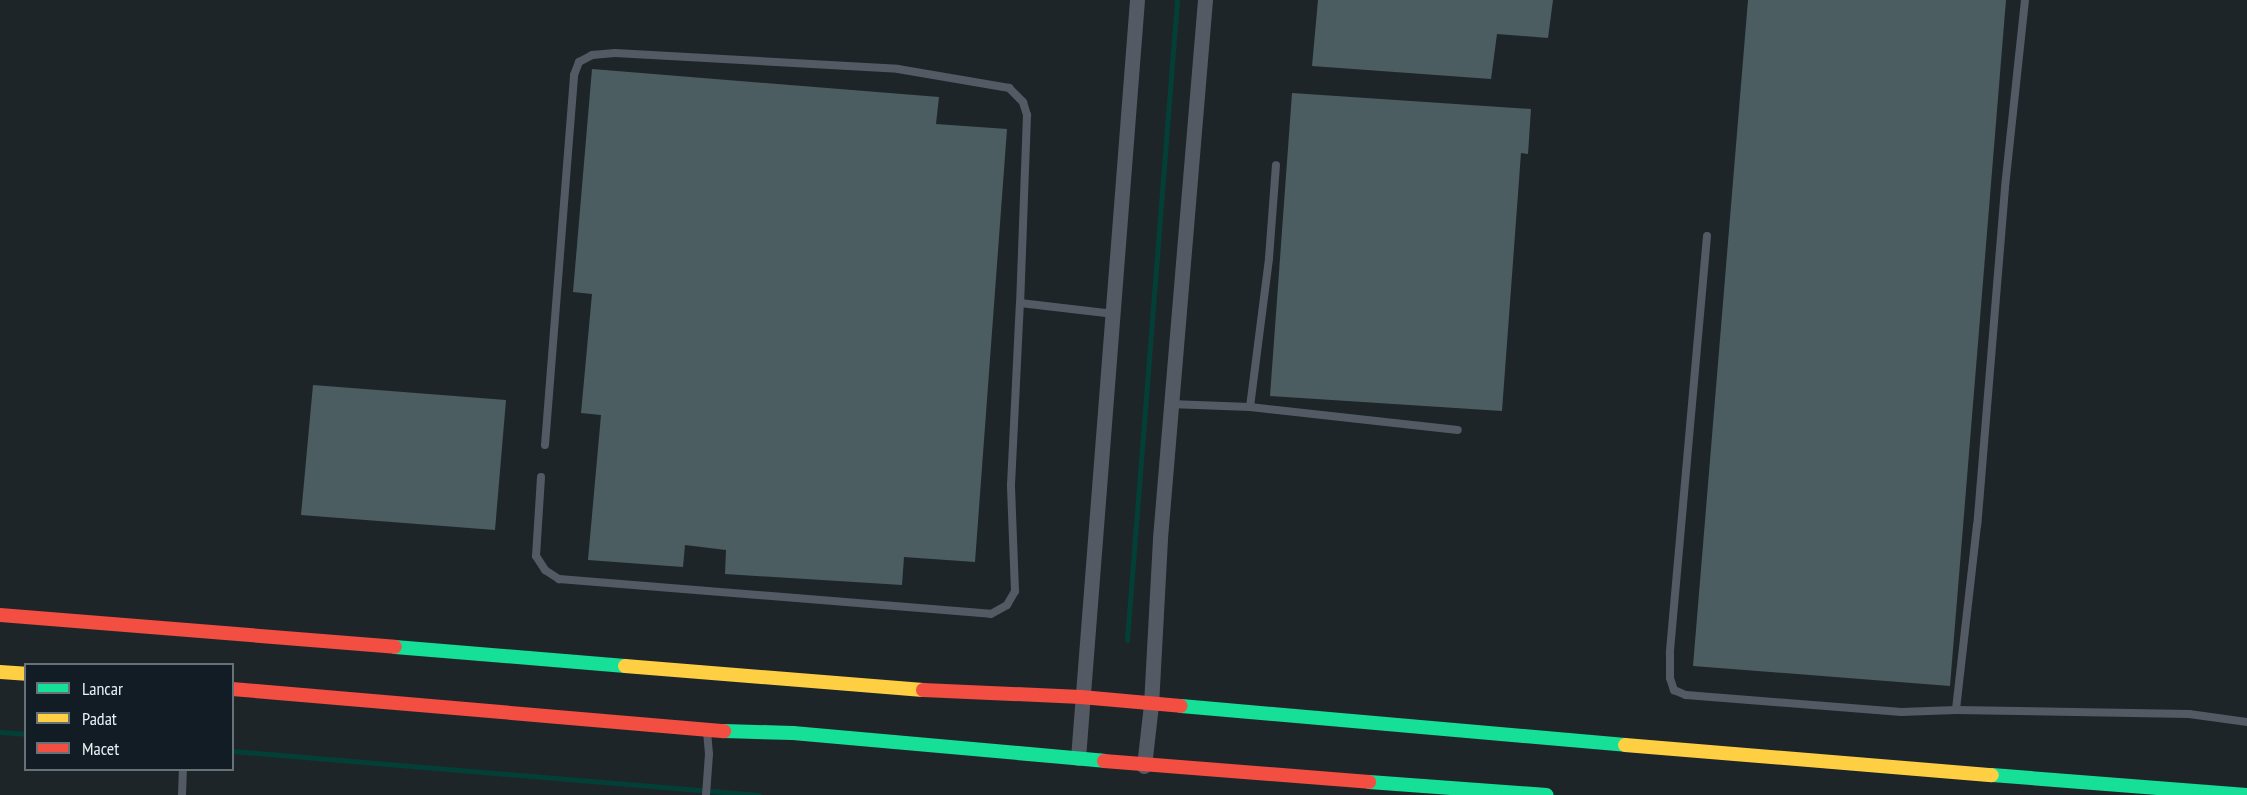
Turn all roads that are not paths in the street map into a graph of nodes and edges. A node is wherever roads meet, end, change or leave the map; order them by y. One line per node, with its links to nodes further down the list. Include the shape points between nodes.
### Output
1 (1137, 0): 7 (street)
2 (1204, 0): 8 (street)
3 (2025, 0): 19 (lane, via 1977,525)
4 (1276, 165): 9 (lane)
5 (1707, 236): 19 (lane, via 1670,653 1674,690 1686,695 1901,712)
6 (1020, 303): 7 (lane); 11 (lane, via 1027,115 1023,102 1009,87 898,69 592,55 579,62 574,75); 12 (lane, via 1011,486 1015,591 1007,605 992,614 559,579 544,570 536,556)
7 (1114, 314): 17 (street)
8 (1170, 404): 9 (lane); 18 (street)
9 (1250, 407): 10 (lane)
10 (1458, 430)
11 (545, 445)
12 (542, 477)
13 (0, 615): 17 (street, via 962,693)
14 (0, 672): 15 (street)
15 (24, 674)
16 (234, 689): 21 (street)
17 (1081, 697): 18 (street); 22 (street)
18 (1151, 705): 23 (street); 28 (street)
19 (1956, 710): 20 (lane, via 2189,714)
20 (2247, 722)
21 (707, 730): 22 (street, via 793,733); 26 (lane)
22 (1078, 758): 23 (street)
23 (1144, 766): 27 (street)
24 (183, 771): 25 (lane)
25 (182, 795)
26 (706, 795)
27 (1547, 795)
28 (2247, 795)

